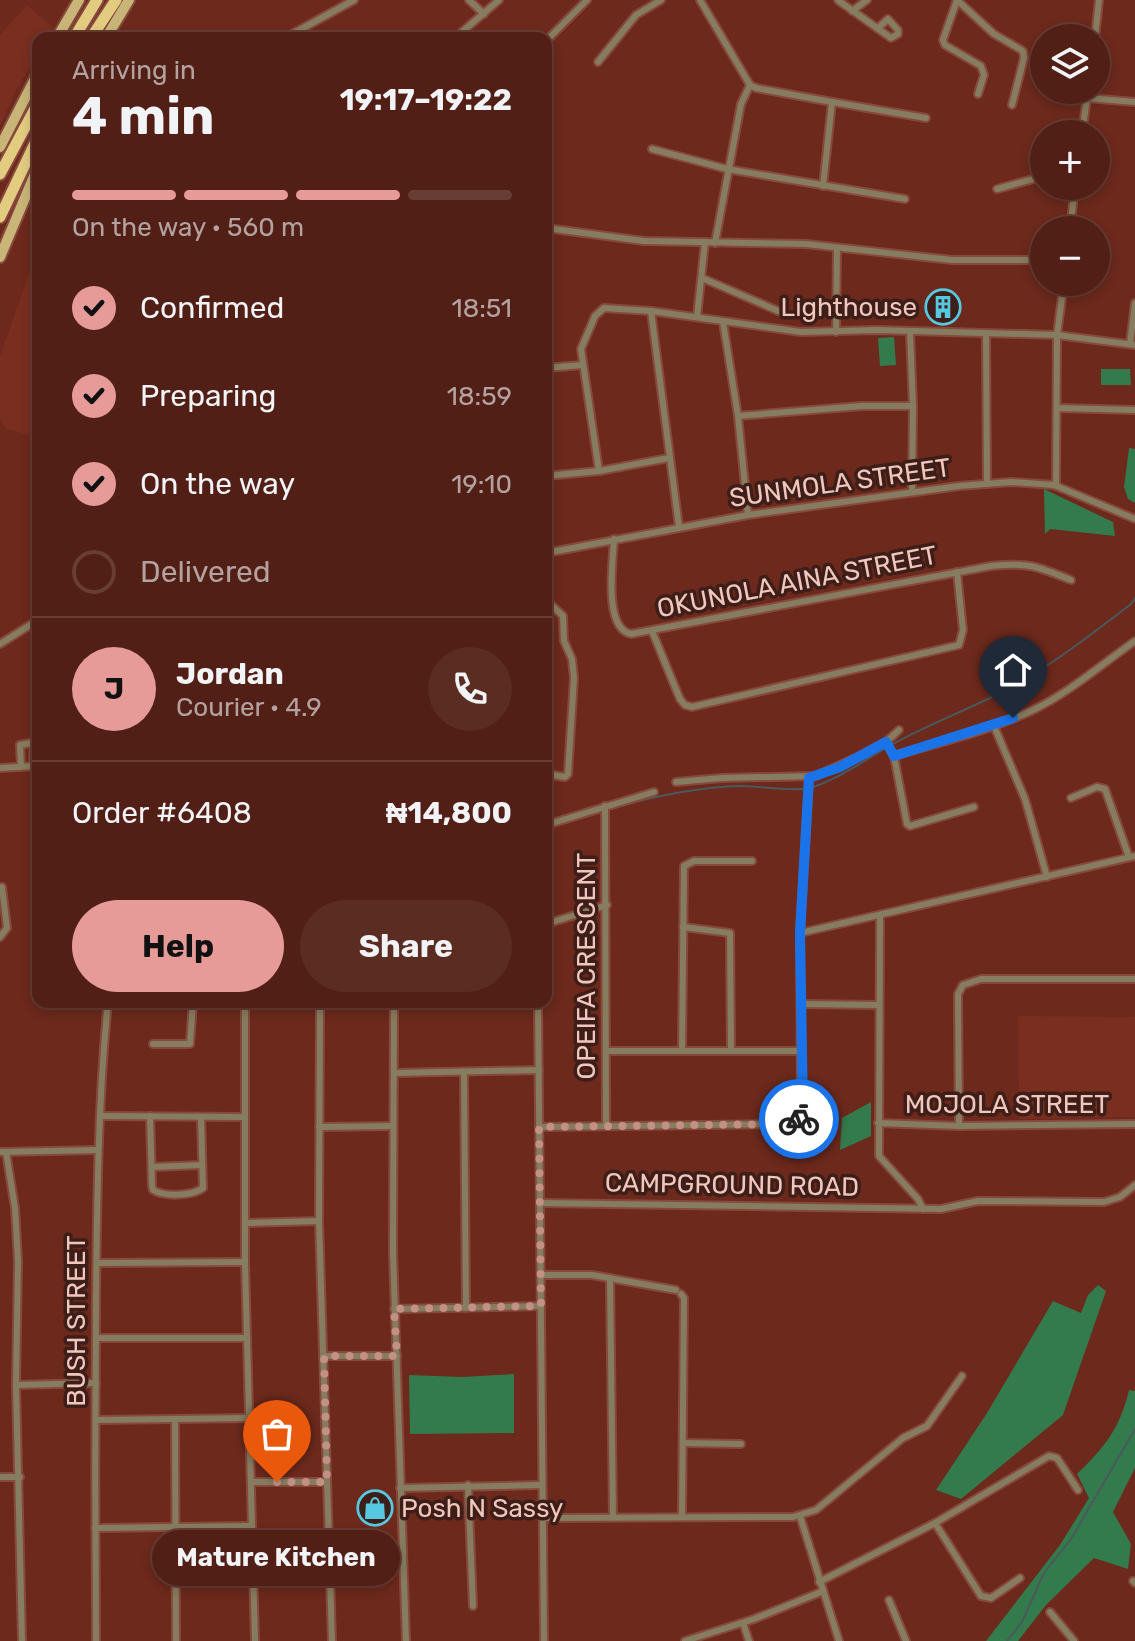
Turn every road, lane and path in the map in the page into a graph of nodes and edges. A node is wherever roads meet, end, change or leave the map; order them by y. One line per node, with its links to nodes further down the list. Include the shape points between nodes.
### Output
1 (79, 0): 19 (main road)
2 (97, 0): 20 (highway)
3 (116, 0): 21 (highway)
4 (129, 0): 22 (main road)
5 (354, 0): 23 (street)
6 (469, 0): 16 (street)
7 (499, 0): 16 (street)
8 (587, 0): 25 (street)
9 (661, 0): 26 (street, via 636,15)
10 (700, 0): 28 (street)
11 (838, 0): 15 (street)
12 (867, 0): 15 (street)
13 (957, 0): 29 (street, via 943,40 981,66); 33 (street, via 994,34 1023,51)
14 (1099, 0): 17 (street)
15 (852, 11): 18 (street)
16 (484, 14): 24 (street)
17 (1096, 24)
18 (878, 28)
19 (60, 32)
20 (78, 32)
21 (95, 32)
22 (110, 32)
23 (302, 32)
24 (462, 32)
25 (552, 35)
26 (598, 62)
27 (32, 85): 36 (main road)
28 (750, 85): 31 (street); 39 (street)
29 (978, 94)
30 (1110, 98): 32 (street)
31 (832, 102): 35 (street); 43 (street)
32 (1135, 102)
33 (1012, 105)
34 (32, 114): 40 (highway)
35 (926, 118)
36 (0, 147)
37 (652, 149): 39 (street)
38 (32, 150): 46 (highway)
39 (727, 169): 43 (street); 51 (street)
40 (0, 174)
41 (32, 180): 47 (main road)
42 (1030, 180): 44 (street)
43 (823, 186): 45 (street)
44 (997, 189)
45 (905, 199)
46 (0, 217)
47 (13, 223): 49 (main road); 53 (main road)
48 (552, 229): 50 (street, via 644,241)
49 (0, 232)
50 (705, 242): 51 (street); 55 (street)
51 (715, 243): 52 (street)
52 (837, 249): 54 (street, via 952,260); 62 (street)
53 (1, 251)
54 (1030, 260)
55 (702, 278): 59 (street); 60 (street)
56 (1062, 296): 65 (street)
57 (1135, 303): 66 (street)
58 (651, 311): 60 (street); 67 (street, via 598,311 583,340); 73 (street)
59 (783, 313)
60 (697, 317): 61 (street)
61 (723, 322): 62 (street); 72 (street)
62 (836, 332): 63 (street)
63 (910, 332): 64 (street); 69 (street)
64 (986, 333): 65 (street); 76 (street)
65 (1057, 335): 66 (street); 70 (street)
66 (1133, 344)
67 (582, 365): 68 (street); 74 (street)
68 (552, 368)
69 (913, 406): 72 (street); 78 (street)
70 (1057, 408): 71 (street); 77 (street)
71 (1135, 410)
72 (738, 416): 79 (street)
73 (669, 458): 74 (street); 81 (street)
74 (599, 471): 75 (street)
75 (552, 475)
76 (987, 484): 77 (street, SUNMOLA STREET); 78 (street, SUNMOLA STREET)
77 (1056, 486): 80 (street, SUNMOLA STREET)
78 (912, 492): 79 (street, SUNMOLA STREET)
79 (748, 515): 81 (street, SUNMOLA STREET)
80 (1135, 519)
81 (679, 527): 82 (street, SUNMOLA STREET)
82 (614, 539): 83 (street, SUNMOLA STREET); 88 (street, OKUNOLA AINA STREET, via 615,622 626,633)
83 (552, 552)
84 (957, 572): 85 (street, OKUNOLA AINA STREET, via 1021,563); 88 (street, OKUNOLA AINA STREET); 88 (street, via 963,630 959,645 692,707 680,699)
85 (1071, 580)
86 (552, 606): 96 (street, via 563,616 574,700 568,774)
87 (32, 624): 90 (street)
88 (652, 631)
89 (1135, 641): 91 (street, via 1053,699)
90 (0, 644)
91 (994, 726): 93 (street); 106 (street, via 1025,799)
92 (899, 730): 93 (street)
93 (889, 748): 98 (street); 101 (street, via 907,824)
94 (21, 767): 95 (street)
95 (0, 768)
96 (552, 775)
97 (676, 782): 98 (street, via 721,778)
98 (809, 783): 112 (street)
99 (654, 792): 102 (street)
100 (1071, 798): 104 (street, via 1105,789)
101 (974, 807)
102 (605, 809): 103 (street); 108 (street, OPEIFA CRESCENT)
103 (552, 823)
104 (1132, 856): 106 (street)
105 (752, 861): 111 (street, via 694,861 684,866)
106 (1047, 877): 109 (street)
107 (2, 887): 113 (street, via 7,928)
108 (607, 905): 110 (street); 126 (street, OPEIFA CRESCENT)
109 (880, 916): 112 (street); 116 (street)
110 (552, 922)
111 (683, 927): 124 (street); 125 (street, via 730,933)
112 (800, 933): 115 (street)
113 (0, 937)
114 (1135, 979): 139 (street, via 981,979 963,985 958,994)
115 (801, 1004): 116 (street); 127 (street)
116 (879, 1005): 135 (street)
117 (107, 1008): 131 (street, BUSH STREET)
118 (193, 1008): 123 (street, via 190,1044)
119 (245, 1008): 134 (street)
120 (320, 1008): 140 (street)
121 (394, 1008): 130 (street)
122 (538, 1008): 128 (street)
123 (153, 1044)
124 (682, 1050): 125 (street); 126 (street)
125 (731, 1050): 127 (street)
126 (608, 1051): 138 (street, OPEIFA CRESCENT)
127 (800, 1051): 138 (street, via 803,1110 794,1123)
128 (539, 1070): 129 (street); 141 (street)
129 (464, 1072): 130 (street); 156 (street)
130 (394, 1073): 137 (street)
131 (100, 1116): 132 (street); 142 (street, BUSH STREET)
132 (150, 1116): 133 (street); 145 (street)
133 (201, 1117): 134 (street); 144 (street)
134 (244, 1117): 150 (street)
135 (878, 1123): 139 (street, MOJOLA STREET); 148 (street, via 879,1156)
136 (1135, 1124): 139 (street, MOJOLA STREET)
137 (393, 1126): 140 (street); 157 (street)
138 (606, 1126): 141 (street)
139 (959, 1126)
140 (319, 1127): 149 (street)
141 (539, 1127): 147 (street)
142 (98, 1150): 143 (street); 152 (street, BUSH STREET)
143 (3, 1152): 164 (street, via 17,1234)
144 (202, 1165): 145 (street); 145 (street, via 200,1191 162,1195 153,1190)
145 (152, 1167)
146 (1135, 1185): 148 (street, CAMPGROUND ROAD, via 1104,1202 991,1200)
147 (540, 1203): 148 (street, CAMPGROUND ROAD); 153 (street)
148 (923, 1209)
149 (319, 1221): 150 (street); 160 (street)
150 (245, 1223): 151 (street)
151 (245, 1262): 152 (street); 159 (street)
152 (97, 1263): 158 (street, BUSH STREET)
153 (541, 1275): 154 (street); 155 (street)
154 (610, 1278): 168 (street, via 679,1292 684,1298); 180 (street)
155 (541, 1306): 156 (street); 175 (street)
156 (466, 1308): 157 (street)
157 (394, 1309): 161 (street)
158 (96, 1338): 159 (street); 163 (street, BUSH STREET)
159 (247, 1338): 165 (street)
160 (324, 1356): 161 (street); 173 (street)
161 (397, 1356): 176 (street)
162 (962, 1376): 179 (street, via 927,1426 903,1438 816,1510)
163 (96, 1383): 164 (street); 166 (street, BUSH STREET)
164 (16, 1385): 171 (street)
165 (250, 1418): 167 (street); 172 (street)
166 (96, 1420): 167 (street); 185 (street, BUSH STREET)
167 (175, 1420): 183 (street)
168 (683, 1443): 169 (street); 178 (street)
169 (741, 1444)
170 (0, 1477): 171 (street)
171 (20, 1477): 193 (street)
172 (252, 1482): 173 (street); 184 (street)
173 (327, 1482): 197 (street)
174 (468, 1485): 175 (street); 176 (street); 190 (street)
175 (541, 1485): 181 (street)
176 (400, 1488): 198 (street)
177 (1078, 1490): 182 (street, via 1057,1458 1049,1456)
178 (682, 1516): 179 (street); 180 (street)
179 (800, 1516): 187 (street)
180 (613, 1517): 181 (street)
181 (543, 1518): 199 (street)
182 (935, 1523): 186 (street, via 981,1596 991,1598); 187 (street)
183 (175, 1526): 184 (street); 185 (street); 195 (street)
184 (252, 1526): 196 (street)
185 (95, 1528): 194 (street, BUSH STREET)
186 (1020, 1578)
187 (819, 1582): 188 (street)
188 (821, 1592): 192 (street); 202 (street)
189 (889, 1600): 203 (street)
190 (473, 1606)
191 (1050, 1612): 204 (street)
192 (743, 1623): 200 (street); 201 (street)
193 (22, 1641)
194 (96, 1641)
195 (176, 1641)
196 (255, 1641)
197 (332, 1641)
198 (406, 1641)
199 (544, 1641)
200 (685, 1641)
201 (749, 1641)
202 (839, 1641)
203 (906, 1641)
204 (1074, 1641)

